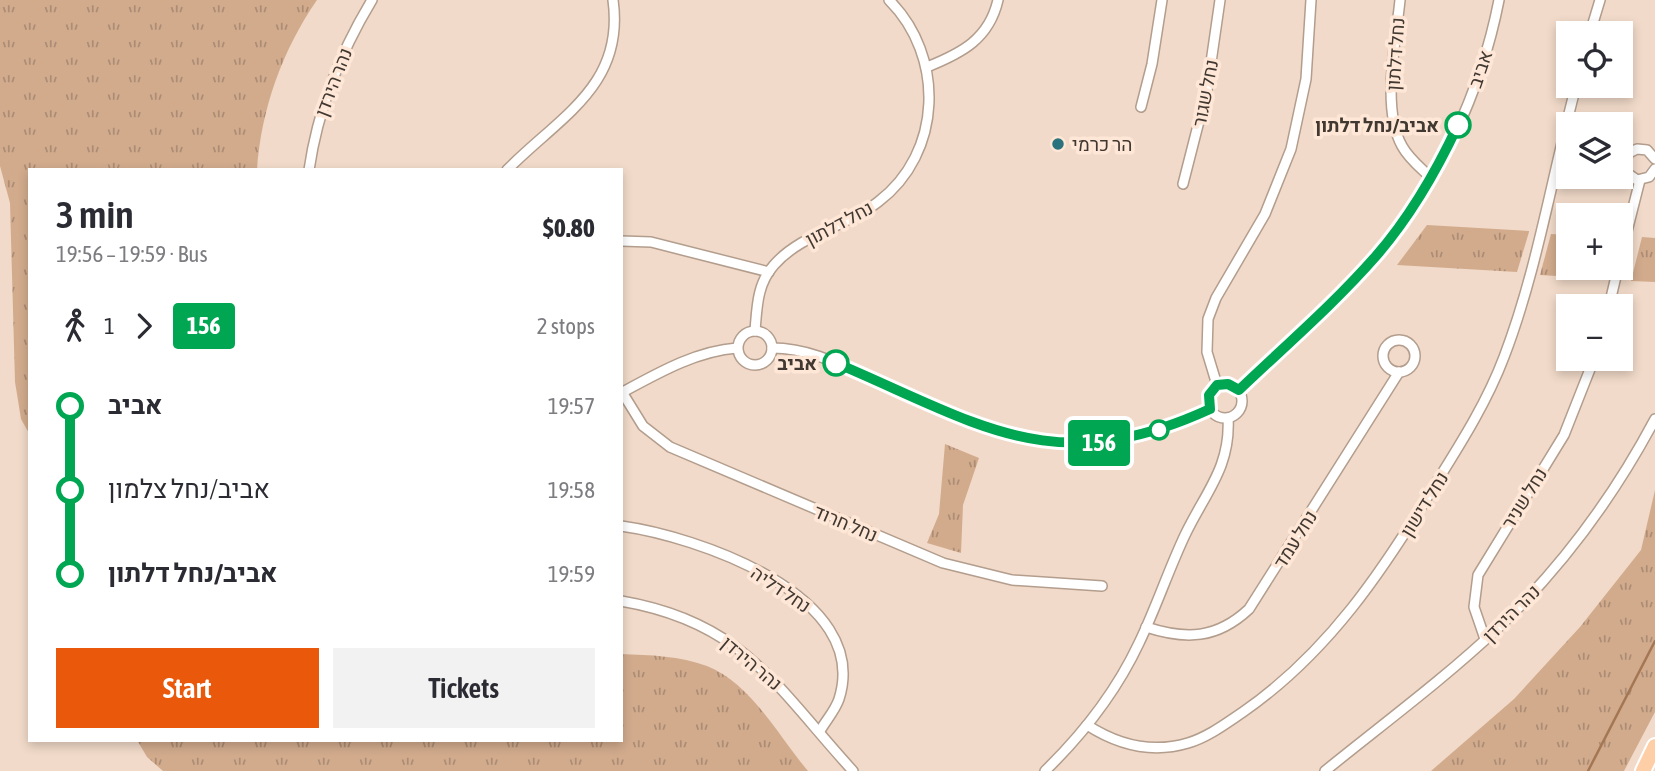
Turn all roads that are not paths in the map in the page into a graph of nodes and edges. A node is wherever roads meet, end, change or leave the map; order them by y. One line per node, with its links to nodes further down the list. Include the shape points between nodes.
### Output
1 (372, 0): 16 (street, נהר הירדן, via 327,91)
2 (613, 0): 17 (street, via 615,36 595,85)
3 (889, 0): 12 (street, נחל דלתון, via 917,38)
4 (998, 0): 12 (street, via 991,23 976,41)
5 (1162, 0): 14 (street)
6 (1220, 0): 21 (street, נחל שגור, via 1207,90)
7 (1311, 0): 30 (street, via 1306,79 1292,149 1265,214 1208,319 1207,352)
8 (1400, 0): 19 (street, נחל דלתון, via 1394,125 1406,153)
9 (1499, 0): 19 (street, אביב, via 1473,90)
10 (1600, 0): 11 (street)
11 (1594, 21)
12 (927, 67): 24 (street, נחל דלתון, via 931,96 927,126 918,154 901,180 878,202 795,246)
13 (1573, 98): 42 (street, נחל דישון, via 1525,290 1497,374 1443,473 1356,606 1280,684 1200,739 1162,748 1134,747)
14 (1140, 107)
15 (1655, 159): 20 (street, via 1645,149 1627,155 1626,171)
16 (309, 168)
17 (509, 168)
18 (1655, 169): 20 (street)
19 (1431, 178): 31 (street, אביב, via 1377,255)
20 (1640, 180): 22 (street)
21 (1183, 184)
22 (1633, 208)
23 (623, 241): 24 (street, via 650,242)
24 (769, 272): 25 (street, נחל דלתון, via 758,299)
25 (755, 331): 26 (street, via 743,336); 27 (street, via 767,336)
26 (737, 348): 27 (street, via 743,360 755,366 767,360); 32 (street, via 690,359)
27 (772, 348): 34 (street, via 809,352 988,429 1054,444 1118,441)
28 (1589, 371): 41 (street, נחל שניר, via 1563,435 1478,575 1475,607)
29 (1399, 372): 40 (street, נחל עמד, via 1249,609 1228,626 1206,635 1174,635)
30 (1217, 385): 31 (street); 34 (street, via 1209,395)
31 (1239, 390): 35 (street, via 1242,406)
32 (623, 392)
33 (623, 394): 38 (street, נחל חרוד, via 643,426 670,447 904,548 998,578)
34 (1210, 409): 35 (street)
35 (1228, 418): 40 (street, via 1223,465 1186,533)
36 (1655, 419): 41 (street, נהר הירדן, via 1583,533 1542,583)
37 (623, 526): 43 (street, נחל דליה, via 668,534 717,550 765,575 817,614 837,646 842,677 837,703)
38 (1102, 586)
39 (623, 601): 43 (street, נהר הירדן, via 682,616 734,644 778,682)
40 (1146, 626): 42 (street, via 1117,683)
41 (1485, 639): 47 (street, נהר הירדן)
42 (1087, 725): 46 (street)
43 (820, 731): 45 (street, נהר הירדן)
44 (1655, 746): 48 (main road)
45 (853, 771)
46 (1045, 771)
47 (1325, 771)
48 (1643, 771)

